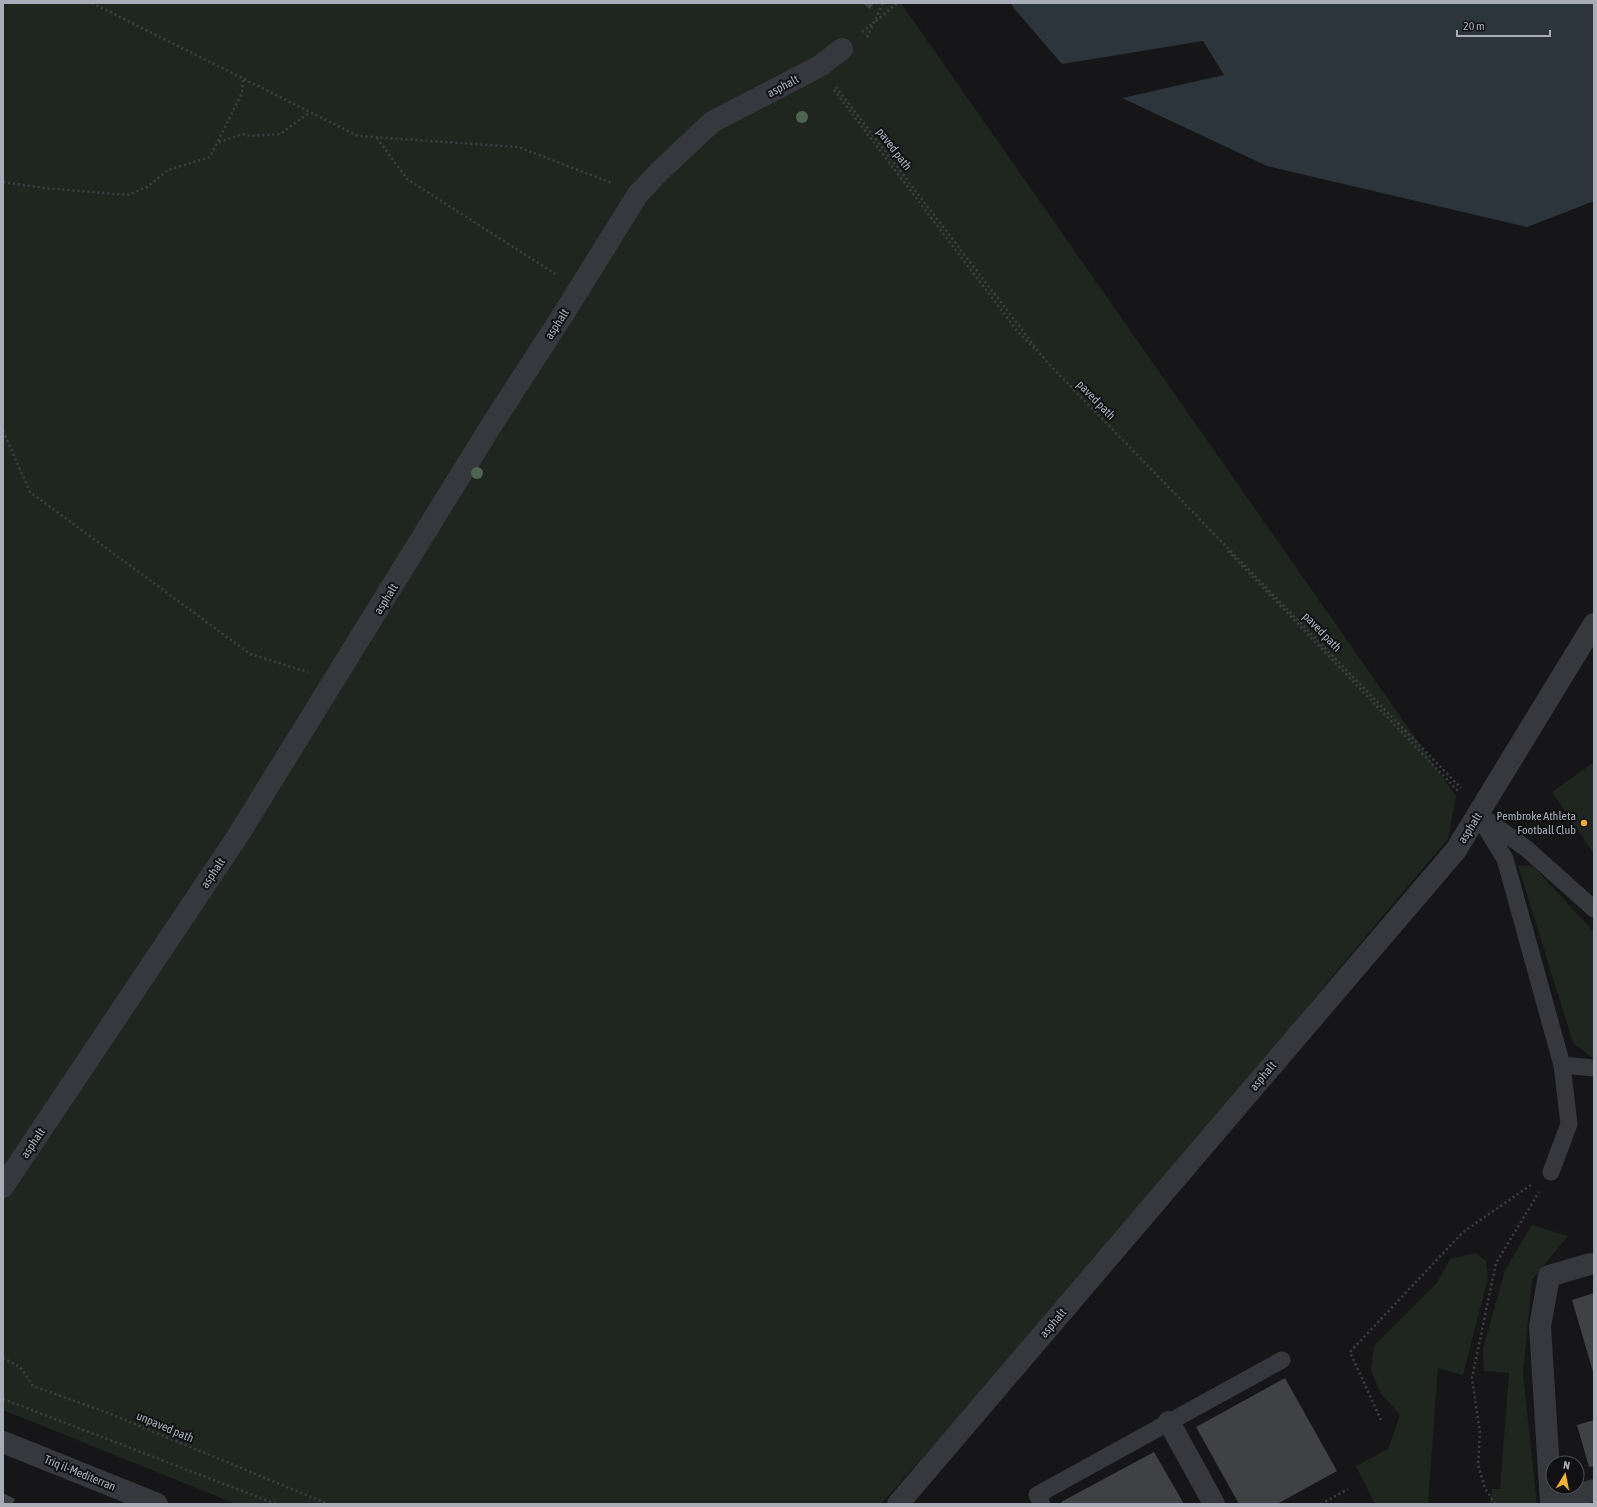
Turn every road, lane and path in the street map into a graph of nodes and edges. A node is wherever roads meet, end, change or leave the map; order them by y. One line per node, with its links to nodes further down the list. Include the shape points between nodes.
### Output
1 (92, 3): 7 (path)
2 (883, 3): 4 (path)
3 (897, 3): 5 (path)
4 (864, 44)
5 (842, 49): 6 (street, asphalt)
6 (820, 66): 12 (street, asphalt, via 712,122); 14 (path, via 837,94 1004,314)
7 (243, 80): 8 (path); 10 (path, via 242,94)
8 (309, 113): 9 (path, via 358,136); 10 (path, via 280,134 243,134)
9 (376, 138): 12 (path, via 518,147); 13 (path, via 407,179)
10 (219, 142): 11 (path, via 210,157 168,170 147,186 128,195)
11 (3, 182)
12 (638, 194): 13 (street, asphalt)
13 (579, 289): 17 (street, asphalt, via 489,429)
14 (1046, 361): 18 (path, paved path); 19 (path, via 1457,789)
15 (3, 430): 17 (path, via 30,492 250,654)
16 (1594, 624): 19 (street, asphalt)
17 (336, 680): 24 (street, asphalt, via 238,837)
18 (1459, 786)
19 (1478, 815): 20 (lane, via 1528,849); 21 (lane, via 1505,859); 37 (street, asphalt, via 1456,850)
20 (1594, 909)
21 (1562, 1065): 22 (lane); 23 (lane, via 1569,1124)
22 (1594, 1068)
23 (1551, 1172): 29 (path, via 1463,1232 1350,1352); 41 (path, via 1496,1263 1472,1378 1480,1433 1478,1465 1485,1488)
24 (3, 1187)
25 (1590, 1264): 42 (street, via 1549,1276 1540,1326)
26 (3, 1358): 36 (path, unpaved path, via 20,1367 33,1386 108,1412)
27 (1282, 1360): 30 (lane)
28 (3, 1399): 35 (path)
29 (1381, 1420)
30 (1169, 1422): 38 (lane, via 1037,1496); 39 (street)
31 (3, 1442): 34 (street, Triq il-Mediterran)
32 (1348, 1489): 40 (path)
33 (1594, 1490): 42 (street)
34 (157, 1504)
35 (276, 1504)
36 (328, 1504)
37 (898, 1504)
38 (1042, 1504)
39 (1214, 1504)
40 (1321, 1504)
41 (1495, 1504)
42 (1552, 1504)

